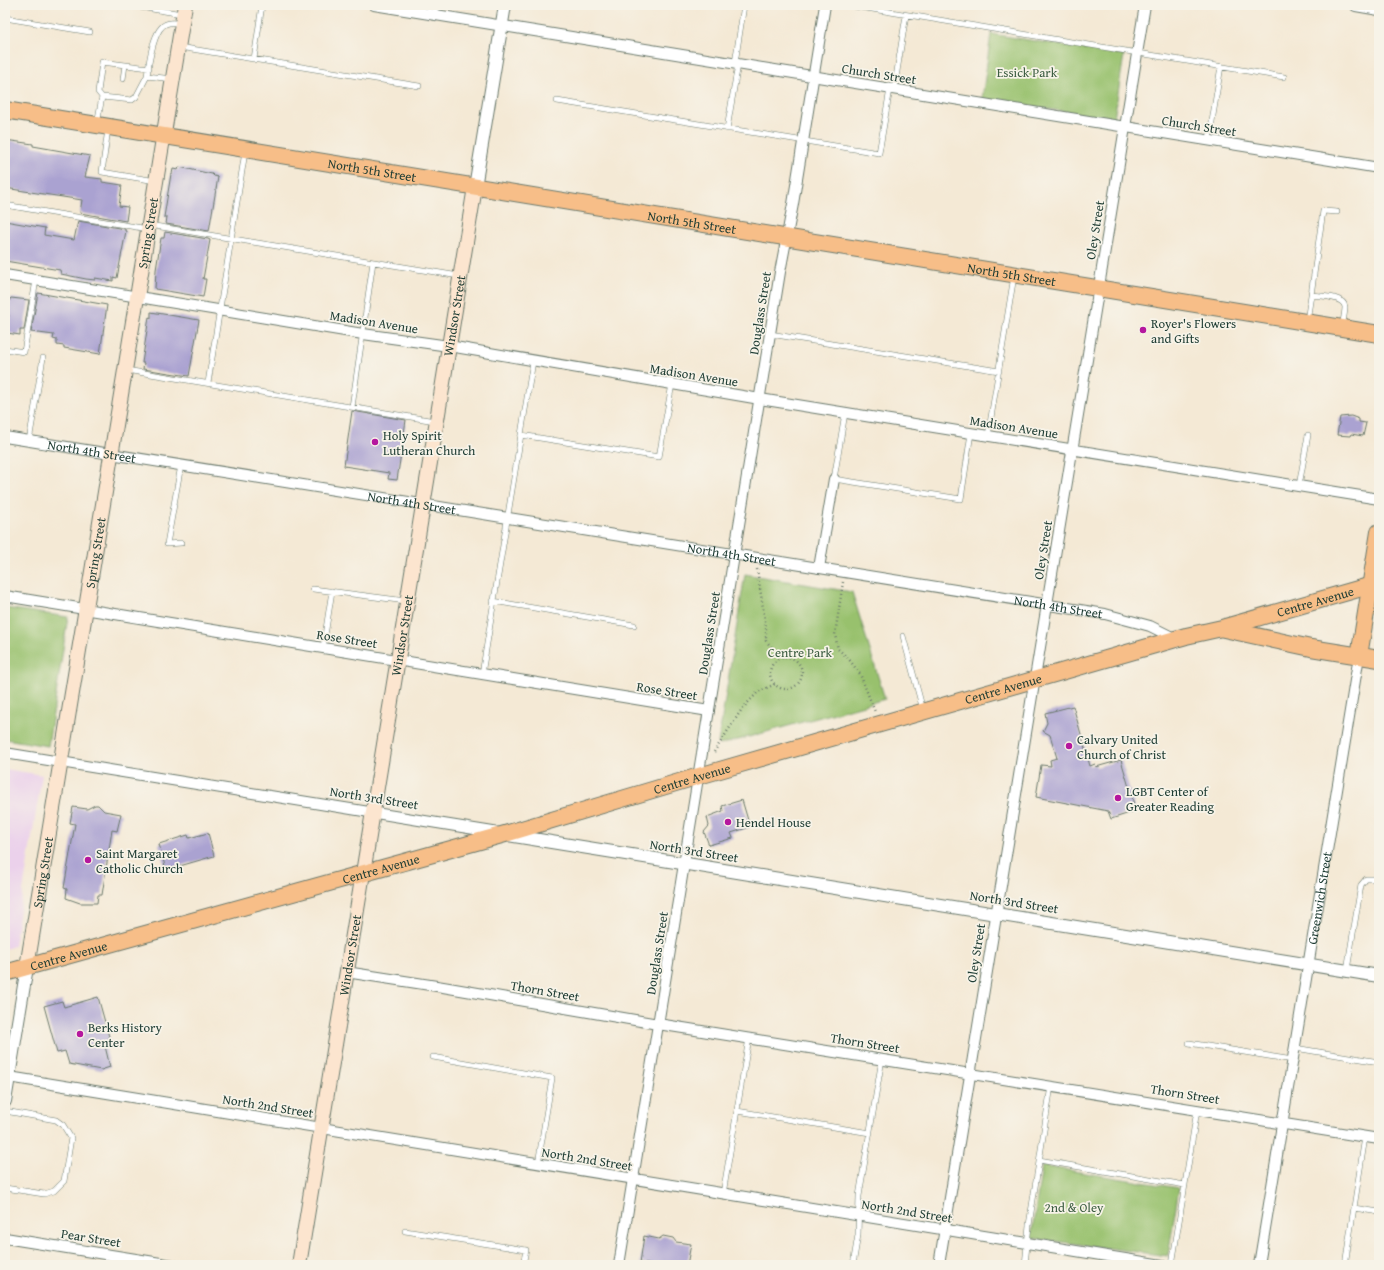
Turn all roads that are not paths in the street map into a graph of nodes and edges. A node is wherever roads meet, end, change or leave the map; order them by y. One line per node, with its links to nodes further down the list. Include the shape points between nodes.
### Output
1 (128, 5): 12 (lane)
2 (262, 5): 19 (lane)
3 (374, 5): 11 (street, Church Street)
4 (505, 5): 15 (street, Windsor Street)
5 (744, 5): 20 (lane)
6 (825, 5): 25 (street, Douglass Street)
7 (848, 5): 13 (lane)
8 (1145, 5): 18 (street, Oley Street)
9 (1356, 5): 10 (street)
10 (1379, 9)
11 (435, 10): 15 (street, Church Street)
12 (183, 14): 17 (main road, Spring Street); 23 (lane, via 160,27)
13 (906, 15): 18 (lane); 30 (lane)
14 (5, 18): 16 (lane)
15 (502, 26): 20 (street, Church Street); 43 (street, Windsor Street)
16 (90, 32)
17 (178, 46): 19 (lane); 28 (main road, Spring Street)
18 (1137, 53): 22 (lane); 35 (street, Oley Street)
19 (254, 59): 29 (lane)
20 (736, 63): 25 (street, Church Street); 36 (lane)
21 (125, 65): 23 (lane); 27 (lane); 31 (lane, via 102,62 98,92)
22 (1221, 66): 26 (lane); 38 (lane)
23 (148, 68): 24 (lane)
24 (147, 76): 28 (lane); 31 (lane, via 132,100)
25 (813, 76): 30 (street, Church Street); 39 (street, Douglass Street)
26 (1284, 76)
27 (123, 79)
28 (172, 79): 37 (main road, Spring Street)
29 (419, 86)
30 (892, 89): 35 (street, Church Street); 39 (lane, via 879,153)
31 (102, 97): 34 (lane)
32 (557, 101): 36 (lane)
33 (5, 110): 34 (main road, North 5th Street)
34 (103, 126): 37 (main road, North 5th Street); 42 (lane, via 102,172)
35 (1125, 127): 38 (street, Church Street); 54 (street, Oley Street)
36 (727, 128): 39 (lane)
37 (162, 135): 40 (main road, North 5th Street); 42 (main road, Spring Street)
38 (1209, 140): 41 (street, Church Street)
39 (803, 141): 47 (street, Douglass Street)
40 (246, 149): 43 (main road, North 5th Street); 48 (lane)
41 (1379, 168)
42 (156, 181): 46 (main road, Spring Street)
43 (475, 187): 47 (main road, North 5th Street); 52 (main road, Windsor Street)
44 (5, 205): 46 (lane)
45 (1336, 212): 55 (lane, via 1323,211)
46 (148, 227): 48 (lane); 56 (main road, Spring Street)
47 (786, 238): 51 (main road, North 5th Street); 61 (street, Douglass Street)
48 (231, 239): 49 (lane); 57 (lane)
49 (373, 262): 52 (lane); 60 (lane)
50 (5, 275): 53 (street, Madison Avenue)
51 (1015, 275): 54 (main road, North 5th Street); 68 (lane)
52 (460, 276): 63 (main road, Windsor Street)
53 (36, 280): 56 (street, Madison Avenue); 64 (lane, via 24,352)
54 (1099, 289): 58 (main road, North 5th Street); 81 (street, Oley Street)
55 (1311, 295): 58 (lane); 59 (lane, via 1343,302 1345,307)
56 (136, 297): 57 (street, Madison Avenue); 67 (main road, Spring Street)
57 (220, 310): 60 (street, Madison Avenue); 69 (lane)
58 (1307, 322): 59 (main road, North 5th Street)
59 (1342, 328): 62 (main road, North 5th Street)
60 (363, 334): 63 (street, Madison Avenue); 72 (lane)
61 (770, 334): 68 (lane); 71 (street, Douglass Street)
62 (1379, 334)
63 (448, 346): 66 (street, Madison Avenue); 74 (main road, Windsor Street)
64 (5, 349)
65 (43, 358): 80 (lane)
66 (533, 362): 70 (street, Madison Avenue); 77 (lane)
67 (125, 370): 69 (lane); 82 (main road, Spring Street)
68 (999, 371): 78 (lane)
69 (208, 383): 72 (lane)
70 (672, 384): 71 (street, Madison Avenue); 77 (lane, via 659,457)
71 (760, 399): 73 (street, Madison Avenue); 91 (street, Douglass Street)
72 (352, 407): 74 (lane)
73 (844, 413): 75 (street, Madison Avenue); 84 (lane)
74 (436, 421): 87 (main road, Windsor Street)
75 (972, 433): 78 (street, Madison Avenue); 84 (lane, via 960,499)
76 (1308, 434): 85 (lane)
77 (521, 435): 88 (lane)
78 (988, 436): 81 (street, Madison Avenue)
79 (5, 437): 80 (street, North 4th Street)
80 (30, 441): 82 (street, North 4th Street)
81 (1073, 450): 85 (street, Madison Avenue); 99 (street, Oley Street)
82 (111, 454): 83 (street, North 4th Street); 100 (main road, Spring Street)
83 (181, 465): 87 (street, North 4th Street); 90 (lane, via 167,544)
84 (834, 479): 92 (street)
85 (1299, 486): 86 (street, Madison Avenue)
86 (1379, 499)
87 (423, 504): 88 (street, North 4th Street); 97 (main road, Windsor Street)
88 (507, 518): 91 (street, North 4th Street); 98 (lane)
89 (1379, 532): 93 (main road, Greenwich Street)
90 (180, 543)
91 (735, 555): 92 (street, North 4th Street); 111 (street, Douglass Street)
92 (819, 568): 99 (street, North 4th Street)
93 (1375, 584): 102 (main road, Centre Avenue); 106 (main road, Greenwich Street)
94 (313, 588): 95 (lane)
95 (332, 591): 97 (lane); 105 (lane)
96 (5, 596): 100 (street, Rose Street)
97 (407, 601): 108 (main road, Windsor Street)
98 (494, 601): 101 (lane); 109 (lane)
99 (1047, 605): 104 (street, North 4th Street, via 1105,614 1150,626); 110 (street, Oley Street)
100 (85, 609): 105 (street, Rose Street); 114 (main road, Spring Street)
101 (634, 625)
102 (1222, 628): 104 (main road, Centre Avenue); 106 (main road)
103 (903, 636): 112 (lane)
104 (1176, 639): 110 (main road, Centre Avenue)
105 (323, 648): 108 (street, Rose Street)
106 (1359, 656): 107 (main road); 122 (street, Greenwich Street)
107 (1379, 659)
108 (397, 660): 109 (street, Rose Street); 116 (main road, Windsor Street)
109 (482, 674): 111 (street, Rose Street)
110 (1035, 680): 112 (main road, Centre Avenue); 121 (street, Oley Street)
111 (709, 711): 115 (street, Douglass Street)
112 (924, 711): 115 (main road, Centre Avenue)
113 (5, 753): 114 (street, North 3rd Street)
114 (60, 762): 116 (street, North 3rd Street); 123 (main road, Spring Street)
115 (699, 776): 117 (main road, Centre Avenue); 118 (street, Douglass Street)
116 (372, 812): 117 (street, North 3rd Street); 119 (main road, Windsor Street)
117 (505, 834): 118 (street, North 3rd Street); 119 (main road, Centre Avenue)
118 (684, 864): 121 (street, North 3rd Street); 128 (street, Douglass Street)
119 (363, 873): 123 (main road, Centre Avenue); 125 (main road, Windsor Street)
120 (1379, 879): 124 (lane, via 1366,879 1362,885)
121 (996, 913): 122 (street, North 3rd Street); 136 (street, Oley Street)
122 (1309, 964): 124 (street, North 3rd Street); 131 (street, Greenwich Street)
123 (27, 967): 126 (main road, Centre Avenue); 137 (street, Spring Street)
124 (1347, 970): 127 (street, North 3rd Street)
125 (346, 972): 128 (street, Thorn Street); 144 (main road, Windsor Street)
126 (5, 973)
127 (1379, 976)
128 (658, 1024): 129 (street, Thorn Street); 150 (street, Douglass Street)
129 (749, 1038): 133 (street, Thorn Street); 141 (lane)
130 (1189, 1043): 134 (lane)
131 (1295, 1048): 134 (street, Greenwich Street); 135 (lane)
132 (434, 1057): 149 (lane, via 552,1078)
133 (882, 1059): 136 (street, Thorn Street); 145 (lane)
134 (1293, 1060): 143 (street, Greenwich Street)
135 (1379, 1062)
136 (970, 1073): 138 (street, Thorn Street); 157 (street, Oley Street)
137 (9, 1077): 139 (street, Spring Street); 144 (street, North 2nd Street)
138 (1051, 1086): 140 (street, Thorn Street); 148 (lane)
139 (5, 1101)
140 (1198, 1109): 143 (street, Thorn Street); 151 (lane)
141 (737, 1110): 145 (lane); 153 (lane)
142 (5, 1111): 152 (lane, via 56,1120 63,1125 71,1138 64,1181 54,1191 44,1194)
143 (1283, 1123): 146 (street, Thorn Street); 170 (street, Greenwich Street)
144 (321, 1128): 149 (street, North 2nd Street); 162 (main road, Windsor Street)
145 (870, 1133): 156 (lane, via 859,1196)
146 (1365, 1136): 147 (street, Thorn Street); 154 (lane)
147 (1379, 1139)
148 (1039, 1160): 151 (lane); 160 (lane)
149 (538, 1164): 150 (street, North 2nd Street)
150 (633, 1179): 153 (street, North 2nd Street); 164 (street, Douglass Street)
151 (1186, 1185): 169 (lane)
152 (5, 1188)
153 (723, 1194): 156 (street, North 2nd Street)
154 (1354, 1208): 155 (lane); 171 (lane)
155 (1379, 1212)
156 (859, 1216): 157 (street, North 2nd Street); 165 (lane)
157 (945, 1230): 160 (street, North 2nd Street); 166 (street, Oley Street)
158 (405, 1231): 163 (lane, via 526,1250)
159 (5, 1238): 161 (street, Pear Street)
160 (1027, 1243): 167 (lane); 168 (street, North 2nd Street)
161 (173, 1265)
162 (299, 1265)
163 (523, 1265)
164 (619, 1265)
165 (853, 1265)
166 (939, 1265)
167 (1025, 1265)
168 (1162, 1265)
169 (1172, 1265)
170 (1259, 1265)
171 (1345, 1265)

